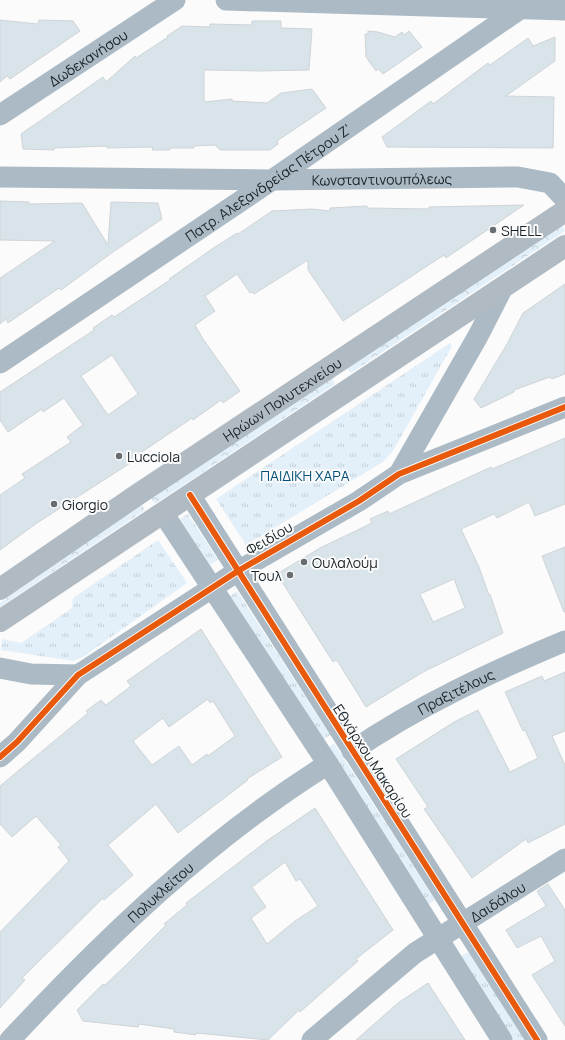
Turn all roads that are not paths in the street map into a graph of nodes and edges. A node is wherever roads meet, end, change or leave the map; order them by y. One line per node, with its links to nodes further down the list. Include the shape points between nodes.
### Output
1 (175, 0): 5 (street, Δωδεκανήσου)
2 (226, 0): 3 (street)
3 (526, 5): 4 (street); 7 (street, Πατρ. Αλεξανδρείας Πέτρου Ζ’)
4 (565, 10)
5 (0, 116)
6 (0, 177): 7 (street, Κωνσταντινουπόλεως)
7 (272, 180): 8 (street, Κωνσταντινουπόλεως, via 518,177 550,183); 12 (street, Πατρ. Αλεξανδρείας Πέτρου Ζ’)
8 (565, 200)
9 (565, 211): 19 (main road, Ηρώων Πολυτεχνείου)
10 (565, 246): 11 (main road, Ηρώων Πολυτεχνείου)
11 (502, 289): 14 (street, Ηρώων Πολυτεχνείου); 15 (main road, Ηρώων Πολυτεχνείου)
12 (0, 363)
13 (565, 407): 14 (street, Φειδίου)
14 (399, 474): 17 (street, Φειδίου, via 359,501)
15 (190, 496): 16 (main road, Ηρώων Πολυτεχνείου); 17 (street, Εθνάρχου Μακαρίου)
16 (163, 513): 18 (street); 20 (main road, Ηρώων Πολυτεχνείου)
17 (238, 570): 18 (street, Φειδίου); 24 (street, Εθνάρχου Μακαρίου)
18 (212, 586): 23 (street, Φειδίου); 26 (street)
19 (0, 589)
20 (0, 621)
21 (565, 641): 24 (street, Πραξιτέλους, via 516,661 419,709)
22 (0, 668): 23 (street, via 31,674)
23 (78, 675): 25 (street, Φειδίου, via 17,742)
24 (352, 751): 28 (street, Εθνάρχου Μακαρίου)
25 (0, 756)
26 (328, 764): 29 (street); 30 (street, Πολυκλείτου, via 289,789 195,860 115,932)
27 (565, 859): 28 (street, Δαιδάλου)
28 (462, 922): 29 (street, Δαιδάλου); 33 (street, Εθνάρχου Μακαρίου)
29 (437, 938): 31 (street, Δαιδάλου, via 415,953); 32 (street)
30 (9, 1039)
31 (312, 1040)
32 (502, 1040)
33 (537, 1040)

